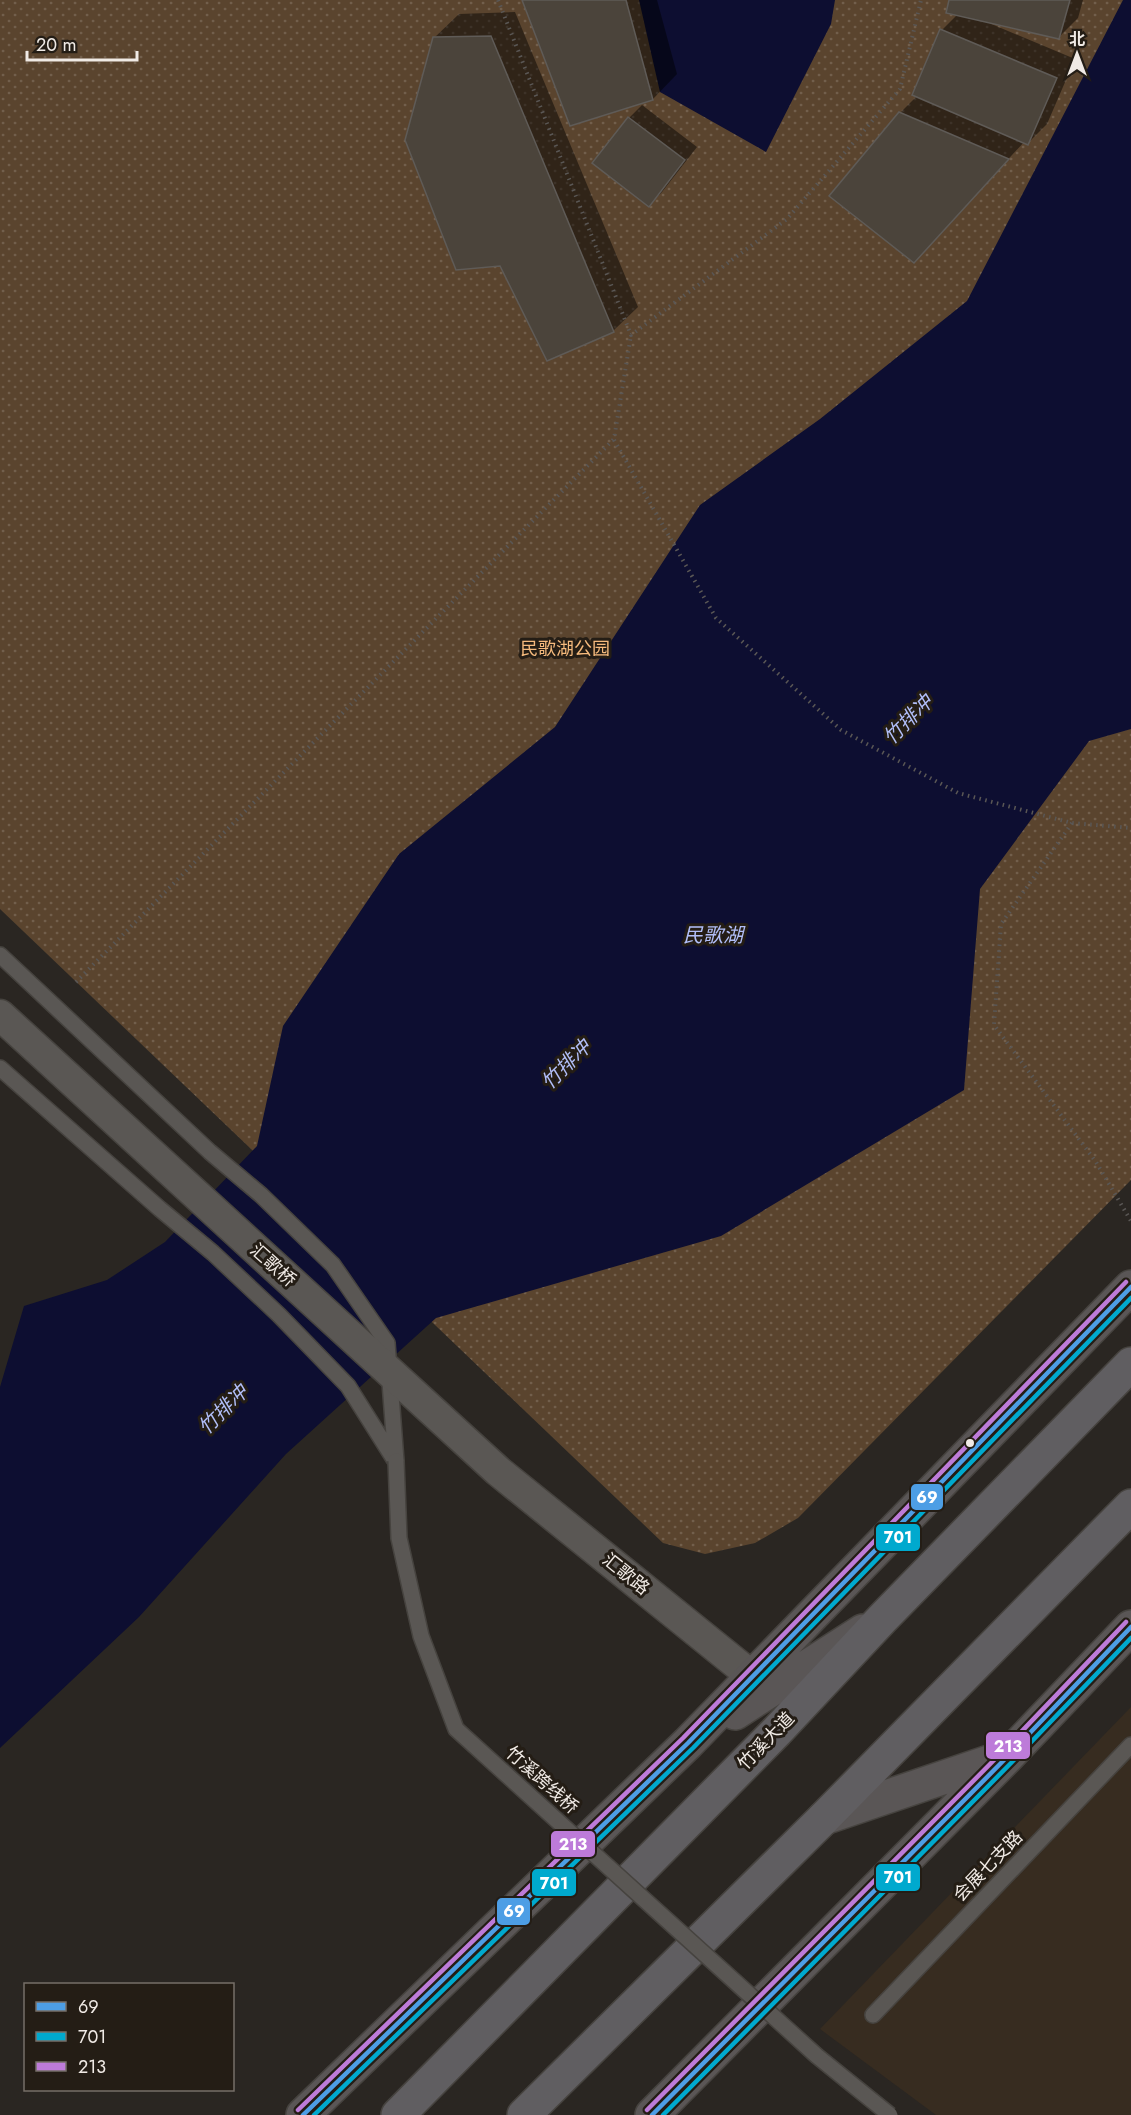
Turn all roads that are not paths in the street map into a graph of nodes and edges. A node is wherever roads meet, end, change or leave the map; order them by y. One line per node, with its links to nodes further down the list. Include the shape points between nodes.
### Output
1 (0, 955): 6 (lane, 竹溪跨线桥, via 333,1265 387,1342)
2 (0, 1015): 7 (street, 汇歌桥)
3 (0, 1068): 6 (lane, via 279,1315 348,1386)
4 (1131, 1287): 11 (main road)
5 (1131, 1364): 9 (highway, 竹溪大道)
6 (396, 1461): 21 (lane, 竹溪跨线桥, bridge, via 399,1538 421,1636 456,1729 817,2056)
7 (498, 1472): 11 (street, 汇歌路)
8 (1131, 1506): 15 (highway)
9 (882, 1619): 12 (main road); 18 (highway, 竹溪大道, via 777,1731)
10 (1131, 1627): 14 (main road)
11 (753, 1677): 12 (main road)
12 (688, 1743): 17 (main road)
13 (1131, 1745): 16 (lane, 会展七支路)
14 (1008, 1756): 15 (main road); 20 (main road)
15 (824, 1818): 19 (highway)
16 (873, 2014)
17 (303, 2115)
18 (398, 2115)
19 (525, 2115)
20 (652, 2115)
21 (890, 2115)

